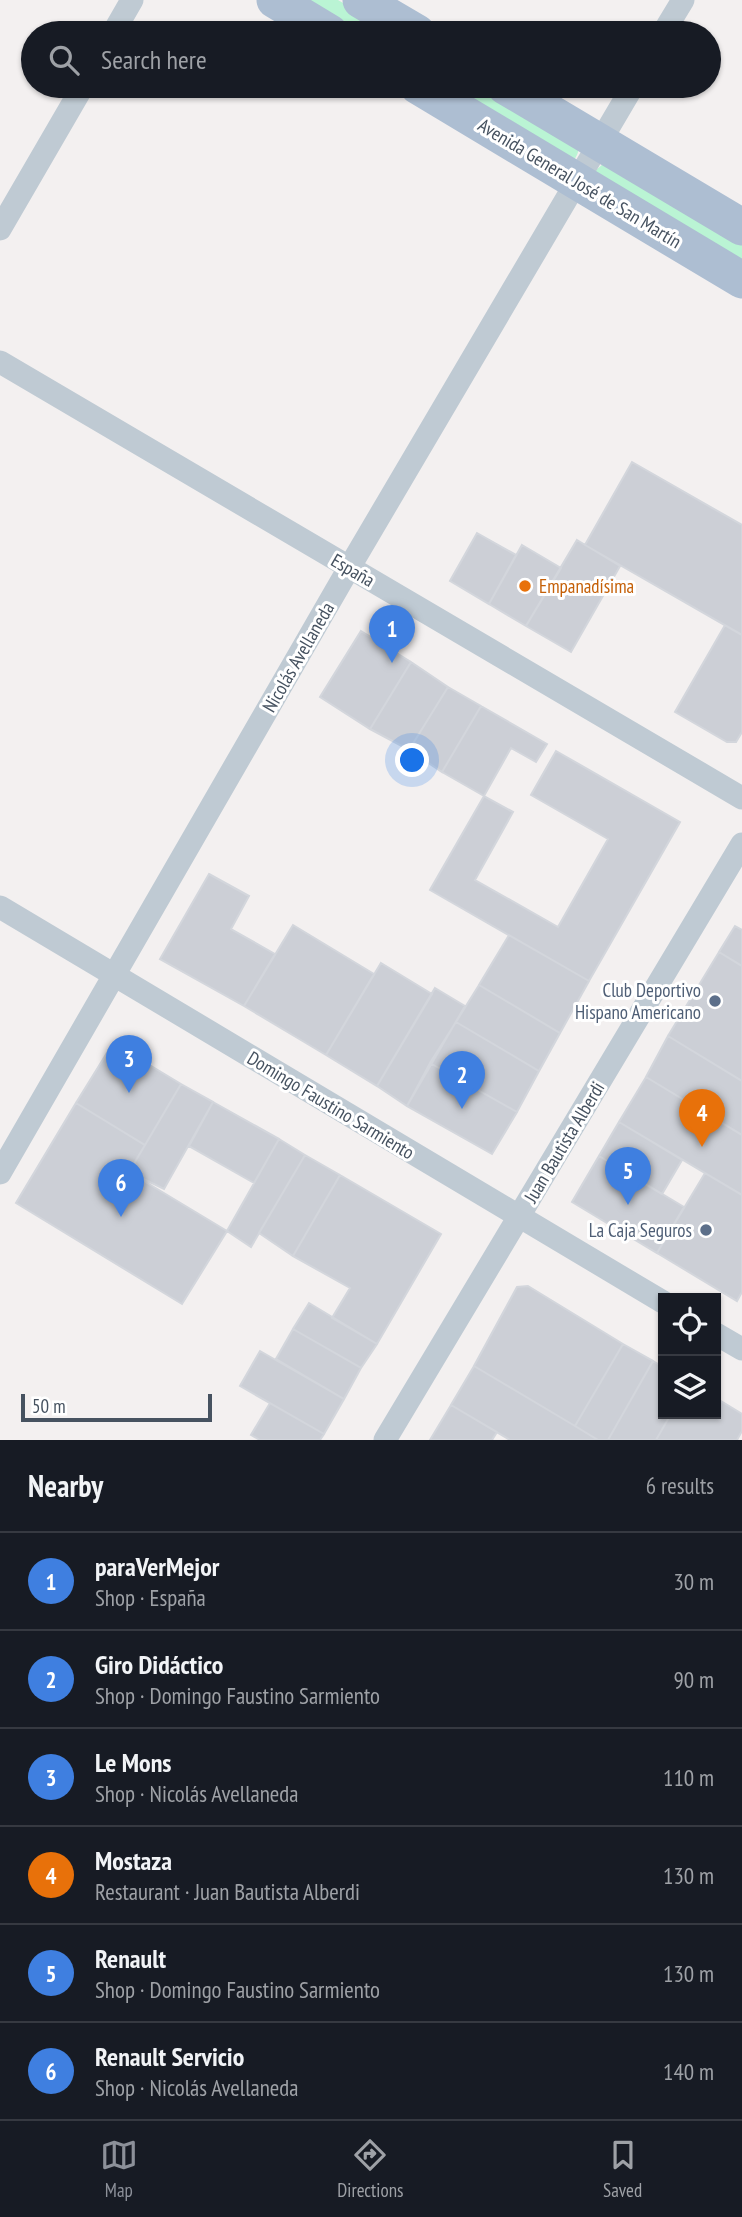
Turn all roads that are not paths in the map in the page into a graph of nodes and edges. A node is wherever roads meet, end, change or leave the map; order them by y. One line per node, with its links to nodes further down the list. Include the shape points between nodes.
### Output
1 (132, 0): 5 (street)
2 (275, 0): 6 (main road)
3 (361, 0): 7 (main road)
4 (683, 0): 8 (street)
5 (120, 21)
6 (310, 21)
7 (397, 21)
8 (670, 21)
9 (76, 98): 16 (street)
10 (438, 98): 14 (main road, Avenida General José de San Martín)
11 (525, 98): 13 (main road)
12 (626, 98): 13 (street, Nicolás Avellaneda)
13 (600, 142): 14 (street, Nicolás Avellaneda); 15 (main road)
14 (576, 181): 17 (main road, Avenida General José de San Martín); 19 (street, Nicolás Avellaneda)
15 (742, 227)
16 (0, 229)
17 (742, 280)
18 (0, 362): 19 (street, España)
19 (349, 568): 20 (street, España); 23 (street, Nicolás Avellaneda)
20 (742, 798)
21 (742, 844): 25 (street, Juan Bautista Alberdi)
22 (0, 907): 23 (street, Domingo Faustino Sarmiento)
23 (113, 975): 24 (street, Nicolás Avellaneda); 25 (street, Domingo Faustino Sarmiento)
24 (0, 1173)
25 (519, 1216): 26 (street, Domingo Faustino Sarmiento); 29 (street, Juan Bautista Alberdi)
26 (658, 1299)
27 (721, 1337): 28 (street)
28 (742, 1349)
29 (385, 1440)

